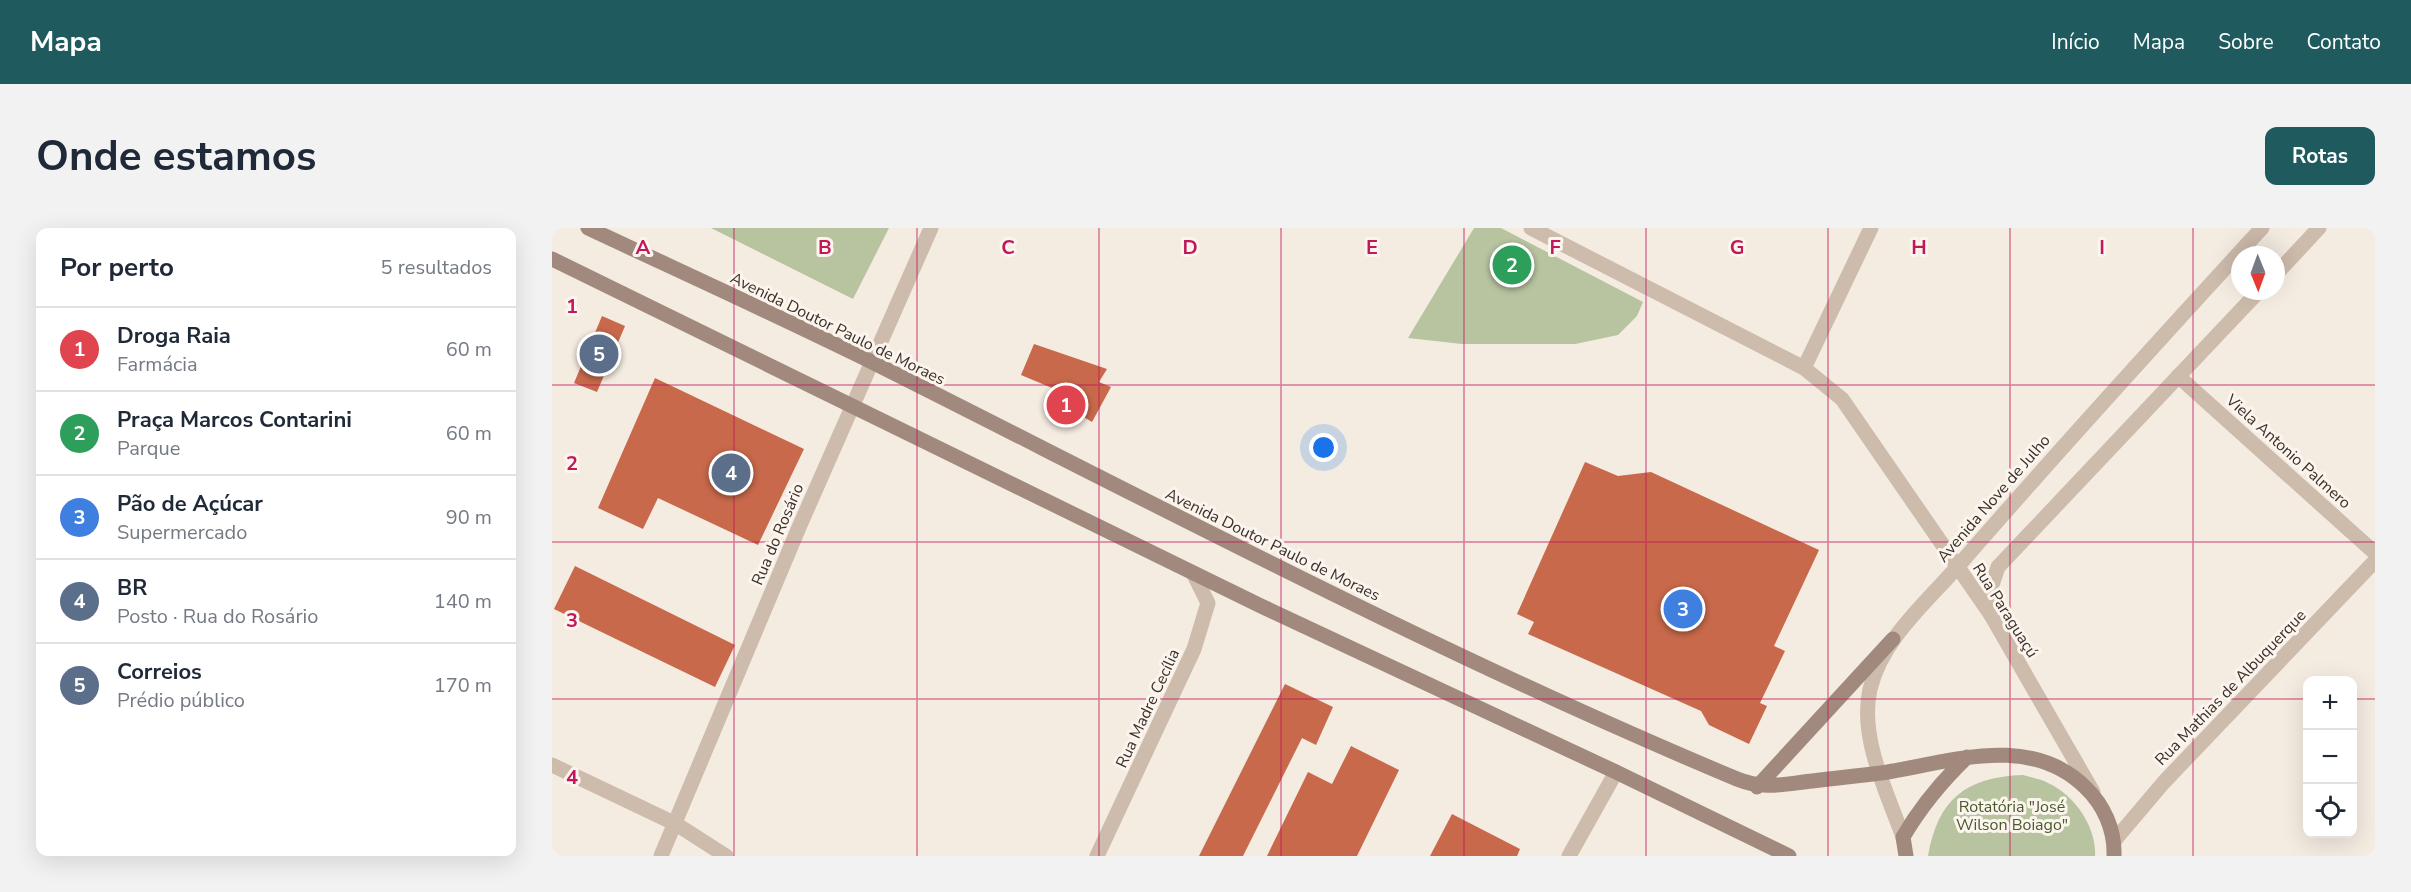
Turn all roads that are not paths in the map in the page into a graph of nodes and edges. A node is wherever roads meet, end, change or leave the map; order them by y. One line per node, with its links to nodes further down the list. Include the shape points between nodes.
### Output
1 (588, 228): 10 (main road, Avenida Doutor Paulo de Moraes)
2 (931, 228): 10 (street, Rua do Rosário)
3 (1531, 228): 11 (street, Rua Paraguaçú)
4 (1871, 228): 11 (street)
5 (2262, 228): 16 (street, Avenida Nove de Julho, via 2028,483)
6 (2319, 228): 8 (street)
7 (552, 260): 13 (main road)
8 (2285, 264)
9 (2250, 300): 12 (street)
10 (872, 362): 13 (street, Rua do Rosário); 24 (main road, Avenida Doutor Paulo de Moraes, via 1279,569 1605,724)
11 (1804, 368): 16 (street, Rua Paraguaçú, via 1842,399)
12 (2178, 376): 14 (street, Viela Antonio Palmero); 18 (street, via 1998,567 1990,591)
13 (852, 407): 17 (main road); 26 (street, Rua do Rosário)
14 (2375, 553)
15 (2375, 561): 28 (street, Rua Mathias de Albuquerque, via 2164,782)
16 (1958, 566): 18 (street, Rua Paraguaçú); 19 (street, Avenida Nove de Julho)
17 (1193, 573): 22 (main road); 31 (street, Rua Madre Cecília, via 1208,603 1194,649)
18 (1990, 615): 25 (street, Rua Paraguaçú)
19 (1893, 639): 23 (street, Avenida Nove de Julho, via 1871,687 1867,718); 24 (main road)
20 (1967, 757): 23 (main road, Avenida Doutor Paulo de Moraes); 25 (main road, Avenida Doutor Paulo de Moraes, via 2038,758 2070,772); 27 (main road, via 1941,782)
21 (552, 765): 26 (street)
22 (1616, 772): 32 (street); 33 (main road)
23 (1880, 773): 24 (main road, Avenida Doutor Paulo de Moraes); 27 (street, Avenida Nove de Julho)
24 (1757, 787)
25 (2096, 798): 28 (main road, Avenida Doutor Paulo de Moraes, via 2107,818)
26 (676, 824): 29 (street, Rua do Rosário); 30 (street)
27 (1903, 837): 34 (main road)
28 (2116, 851)
29 (661, 856)
30 (726, 856)
31 (1097, 856)
32 (1569, 856)
33 (1789, 856)
34 (1906, 856)

